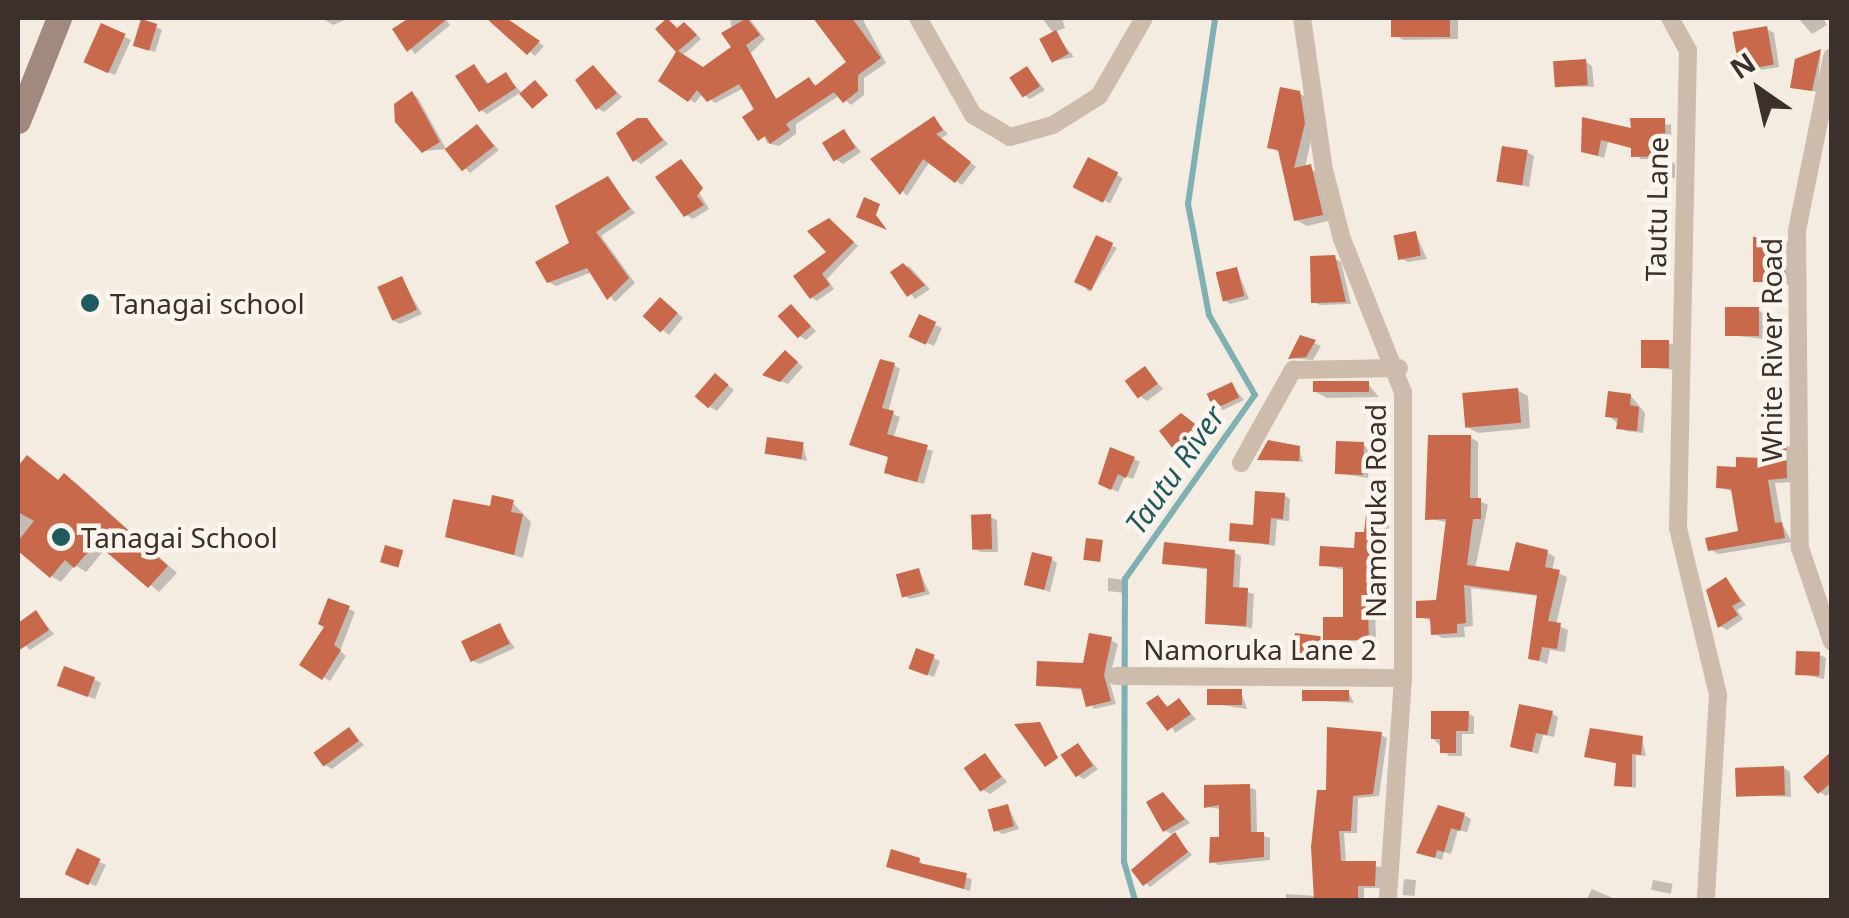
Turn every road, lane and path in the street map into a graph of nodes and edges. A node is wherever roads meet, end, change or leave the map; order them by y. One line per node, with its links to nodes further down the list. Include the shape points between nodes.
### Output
1 (59, 18): 7 (main road)
2 (918, 18): 3 (street, via 972,115 1010,137 1052,126 1099,96)
3 (1144, 18)
4 (1302, 18): 8 (street, Namoruka Road, via 1324,170 1342,239)
5 (1670, 18): 14 (street, Tautu Lane, via 1688,50 1678,528 1718,695)
6 (1832, 57): 10 (street, White River Road, via 1797,231 1800,548)
7 (18, 121)
8 (1399, 368): 9 (street, via 1293,370); 12 (street, Namoruka Road)
9 (1241, 463)
10 (1832, 642)
11 (1116, 676): 12 (street, Namoruka Lane 2)
12 (1403, 678): 13 (street, Namoruka Road)
13 (1388, 900)
14 (1706, 900)

